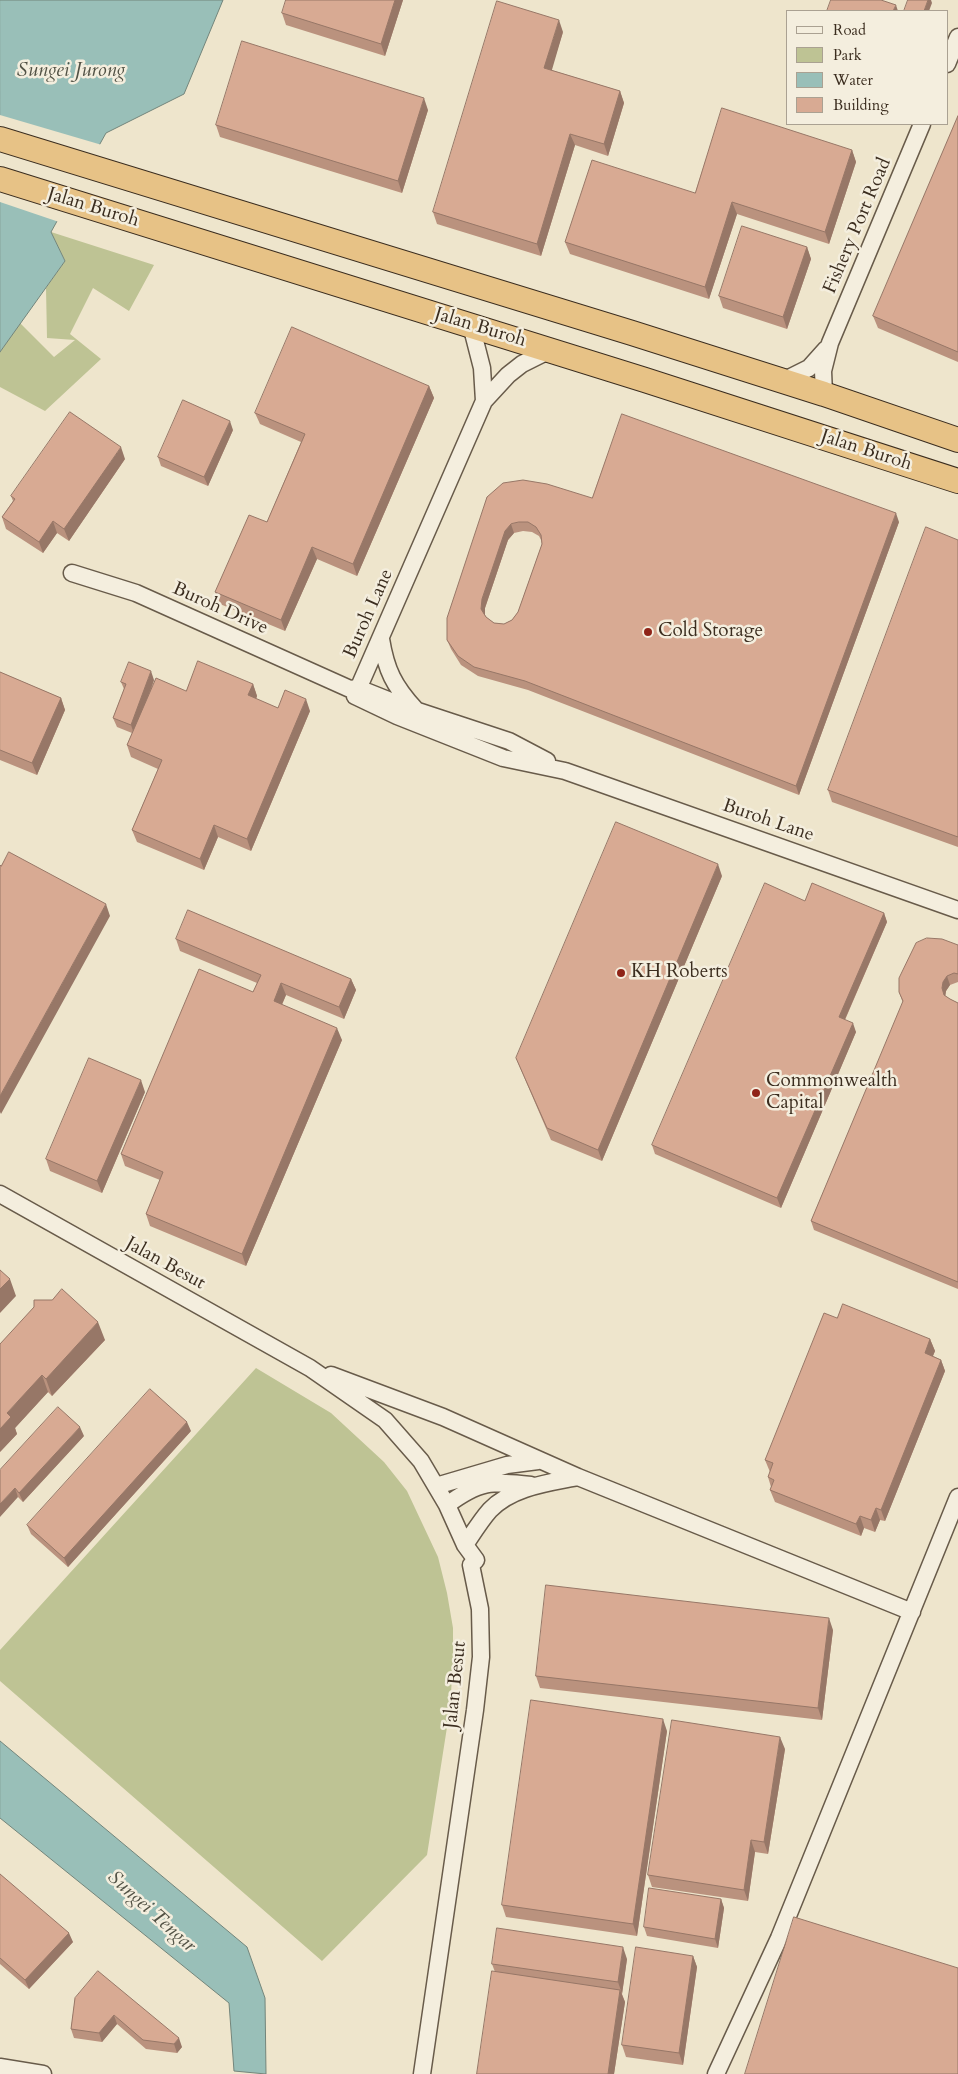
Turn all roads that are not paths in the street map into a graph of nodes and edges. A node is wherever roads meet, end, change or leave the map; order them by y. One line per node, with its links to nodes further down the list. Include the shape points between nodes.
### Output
1 (958, 37): 2 (street)
2 (948, 62)
3 (922, 125): 7 (street, Fishery Port Road)
4 (0, 139): 9 (highway, Jalan Buroh)
5 (0, 179): 6 (highway, Jalan Buroh)
6 (471, 325): 8 (highway, Jalan Buroh); 11 (street, Buroh Lane, via 482,368)
7 (830, 343): 9 (street, Fishery Port Road, via 809,368); 10 (street, Fishery Port Road, via 823,371)
8 (550, 350): 11 (street, Buroh Lane, via 508,374); 13 (highway, Jalan Buroh)
9 (782, 381): 10 (highway, Jalan Buroh)
10 (824, 394): 12 (highway, Jalan Buroh)
11 (484, 401): 15 (street, Buroh Lane)
12 (958, 440)
13 (958, 481)
14 (72, 573): 16 (street, Buroh Drive, via 136,593)
15 (381, 639): 16 (street, Buroh Lane); 17 (street, via 389,675)
16 (354, 691): 17 (street, Buroh Drive); 18 (street, via 397,716 503,758)
17 (415, 709): 18 (street, via 509,741)
18 (565, 771): 19 (street, Buroh Lane)
19 (958, 910)
20 (0, 1194): 21 (street, Jalan Besut)
21 (310, 1368): 22 (street, Jalan Besut, via 442,1417); 24 (street, Jalan Besut, via 385,1420 421,1462)
22 (540, 1461): 23 (street, Jalan Besut); 24 (street, via 507,1465)
23 (578, 1477): 25 (street); 29 (street, Jalan Besut)
24 (436, 1486): 27 (street, Jalan Besut)
25 (536, 1486): 27 (street, via 500,1482 479,1485); 28 (street, via 512,1494 491,1509)
26 (958, 1497): 29 (street)
27 (447, 1505): 28 (street, Jalan Besut)
28 (465, 1545): 32 (street, Jalan Besut, via 476,1560 471,1565 480,1609 481,1657)
29 (912, 1612): 33 (street, via 779,1938)
30 (0, 2067): 31 (street)
31 (43, 2074)
32 (422, 2074)
33 (716, 2074)

